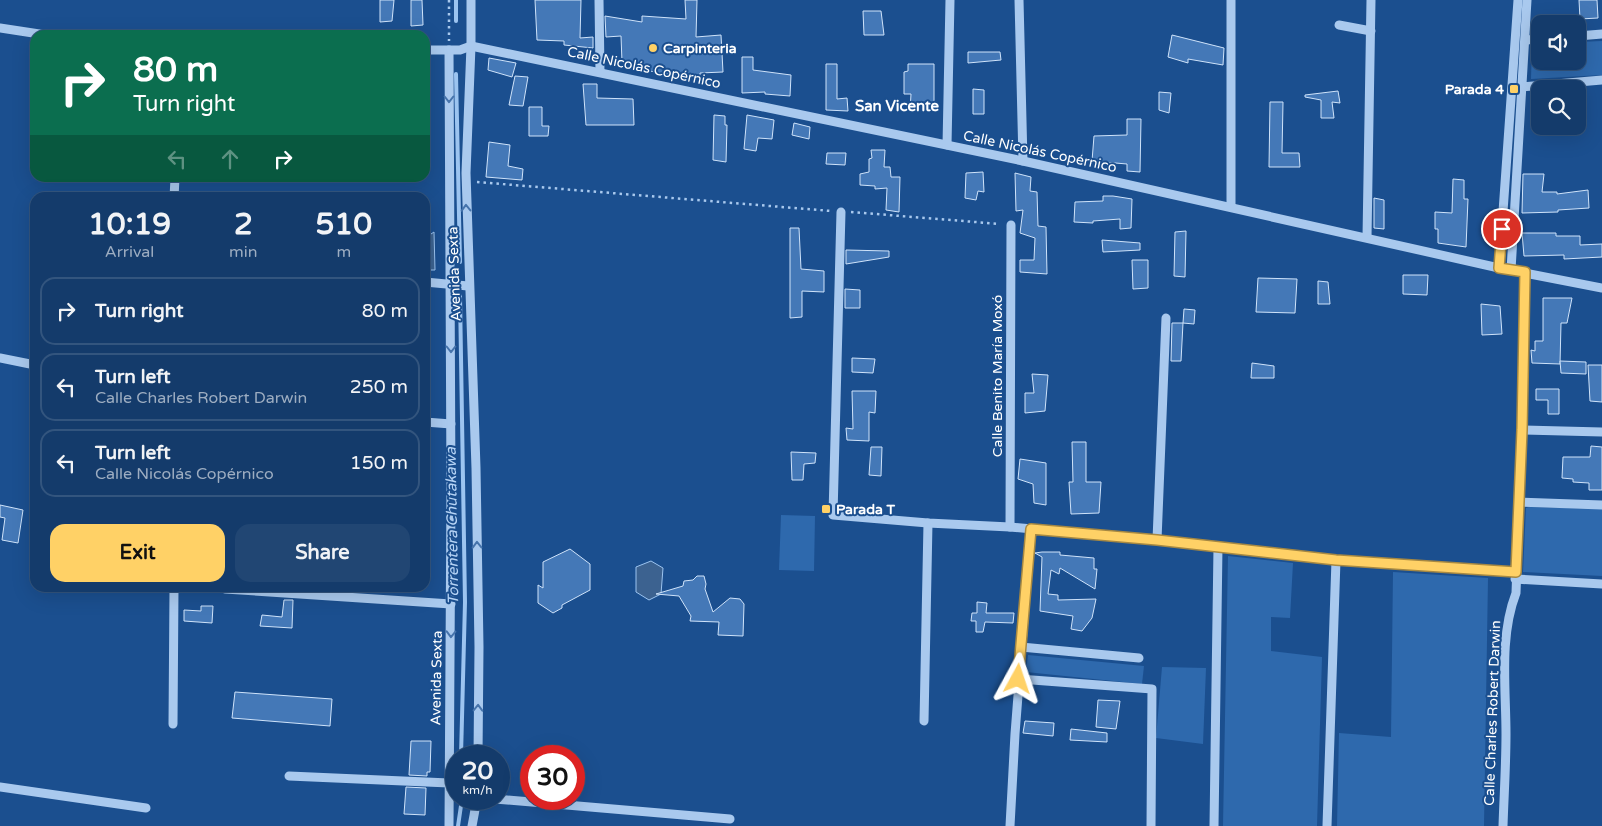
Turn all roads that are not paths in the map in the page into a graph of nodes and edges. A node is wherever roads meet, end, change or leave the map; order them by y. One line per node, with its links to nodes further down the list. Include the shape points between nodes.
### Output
1 (471, 0): 17 (street, Avenida Sexta)
2 (599, 0): 20 (street)
3 (950, 0): 23 (street)
4 (1019, 0): 24 (street)
5 (1231, 0): 25 (street)
6 (1371, 0): 11 (street)
7 (1518, 0): 29 (street)
8 (1527, 0): 15 (street)
9 (1339, 25): 11 (street)
10 (0, 28): 12 (street)
11 (1370, 31): 28 (street)
12 (30, 33)
13 (1602, 34): 14 (street)
14 (1586, 35)
15 (1526, 40): 16 (street); 22 (street)
16 (1531, 40)
17 (471, 46): 19 (street); 20 (street, Calle Nicolás Copérnico); 34 (street, Avenida Sexta, one-way to 17)
18 (430, 50): 19 (street)
19 (449, 50): 33 (street, Avenida Sexta, one-way to 33)
20 (600, 72): 23 (street, Calle Nicolás Copérnico)
21 (1602, 80): 22 (street)
22 (1522, 88): 30 (street)
23 (947, 145): 24 (street, Calle Nicolás Copérnico)
24 (1023, 160): 25 (street, Calle Nicolás Copérnico)
25 (1231, 207): 28 (street, Calle Nicolás Copérnico)
26 (841, 212): 45 (street, via 833,515)
27 (1011, 225): 46 (street, Calle Benito María Moxó)
28 (1367, 236): 29 (street, Calle Nicolás Copérnico)
29 (1499, 268): 30 (street, Calle Nicolás Copérnico)
30 (1511, 270): 31 (street, Calle Nicolás Copérnico)
31 (1525, 272): 35 (street, Calle Nicolás Copérnico); 41 (street, Calle Charles Robert Darwin)
32 (430, 282): 33 (street)
33 (450, 284): 34 (street); 40 (street, Avenida Sexta, one-way to 40)
34 (466, 286): 62 (street, Avenida Sexta, one-way to 34, via 476,468)
35 (1602, 288)
36 (1166, 318): 48 (street)
37 (0, 358): 38 (street)
38 (30, 365)
39 (430, 422): 40 (street)
40 (451, 424): 55 (street, Avenida Sexta)
41 (1522, 430): 42 (street); 43 (street, Calle Charles Robert Darwin)
42 (1602, 432)
43 (1519, 502): 44 (street); 51 (street, Calle Charles Robert Darwin)
44 (1602, 505)
45 (928, 523): 46 (street); 59 (street)
46 (1010, 527): 47 (street)
47 (1031, 529): 48 (street); 56 (street)
48 (1157, 540): 49 (street)
49 (1218, 547): 50 (street); 75 (street)
50 (1336, 560): 51 (street); 76 (street)
51 (1515, 576): 52 (street); 77 (street, Calle Charles Robert Darwin, via 1516,593 1509,610 1505,660)
52 (1602, 584)
53 (174, 592): 60 (street)
54 (270, 592): 55 (street)
55 (451, 604): 61 (street, Avenida Sexta, one-way to 61)
56 (1021, 647): 57 (street); 58 (street)
57 (1139, 658)
58 (1018, 679): 73 (street); 74 (street, via 1152,689)
59 (924, 722)
60 (173, 724)
61 (449, 745)
62 (478, 745)
63 (289, 776): 64 (street)
64 (445, 783)
65 (0, 787): 67 (street)
66 (510, 800): 70 (street)
67 (146, 808)
68 (449, 810): 71 (street, Avenida Sexta)
69 (475, 810): 72 (street)
70 (730, 819)
71 (449, 826)
72 (472, 826)
73 (1010, 826)
74 (1151, 826)
75 (1214, 826)
76 (1327, 826)
77 (1503, 826)

